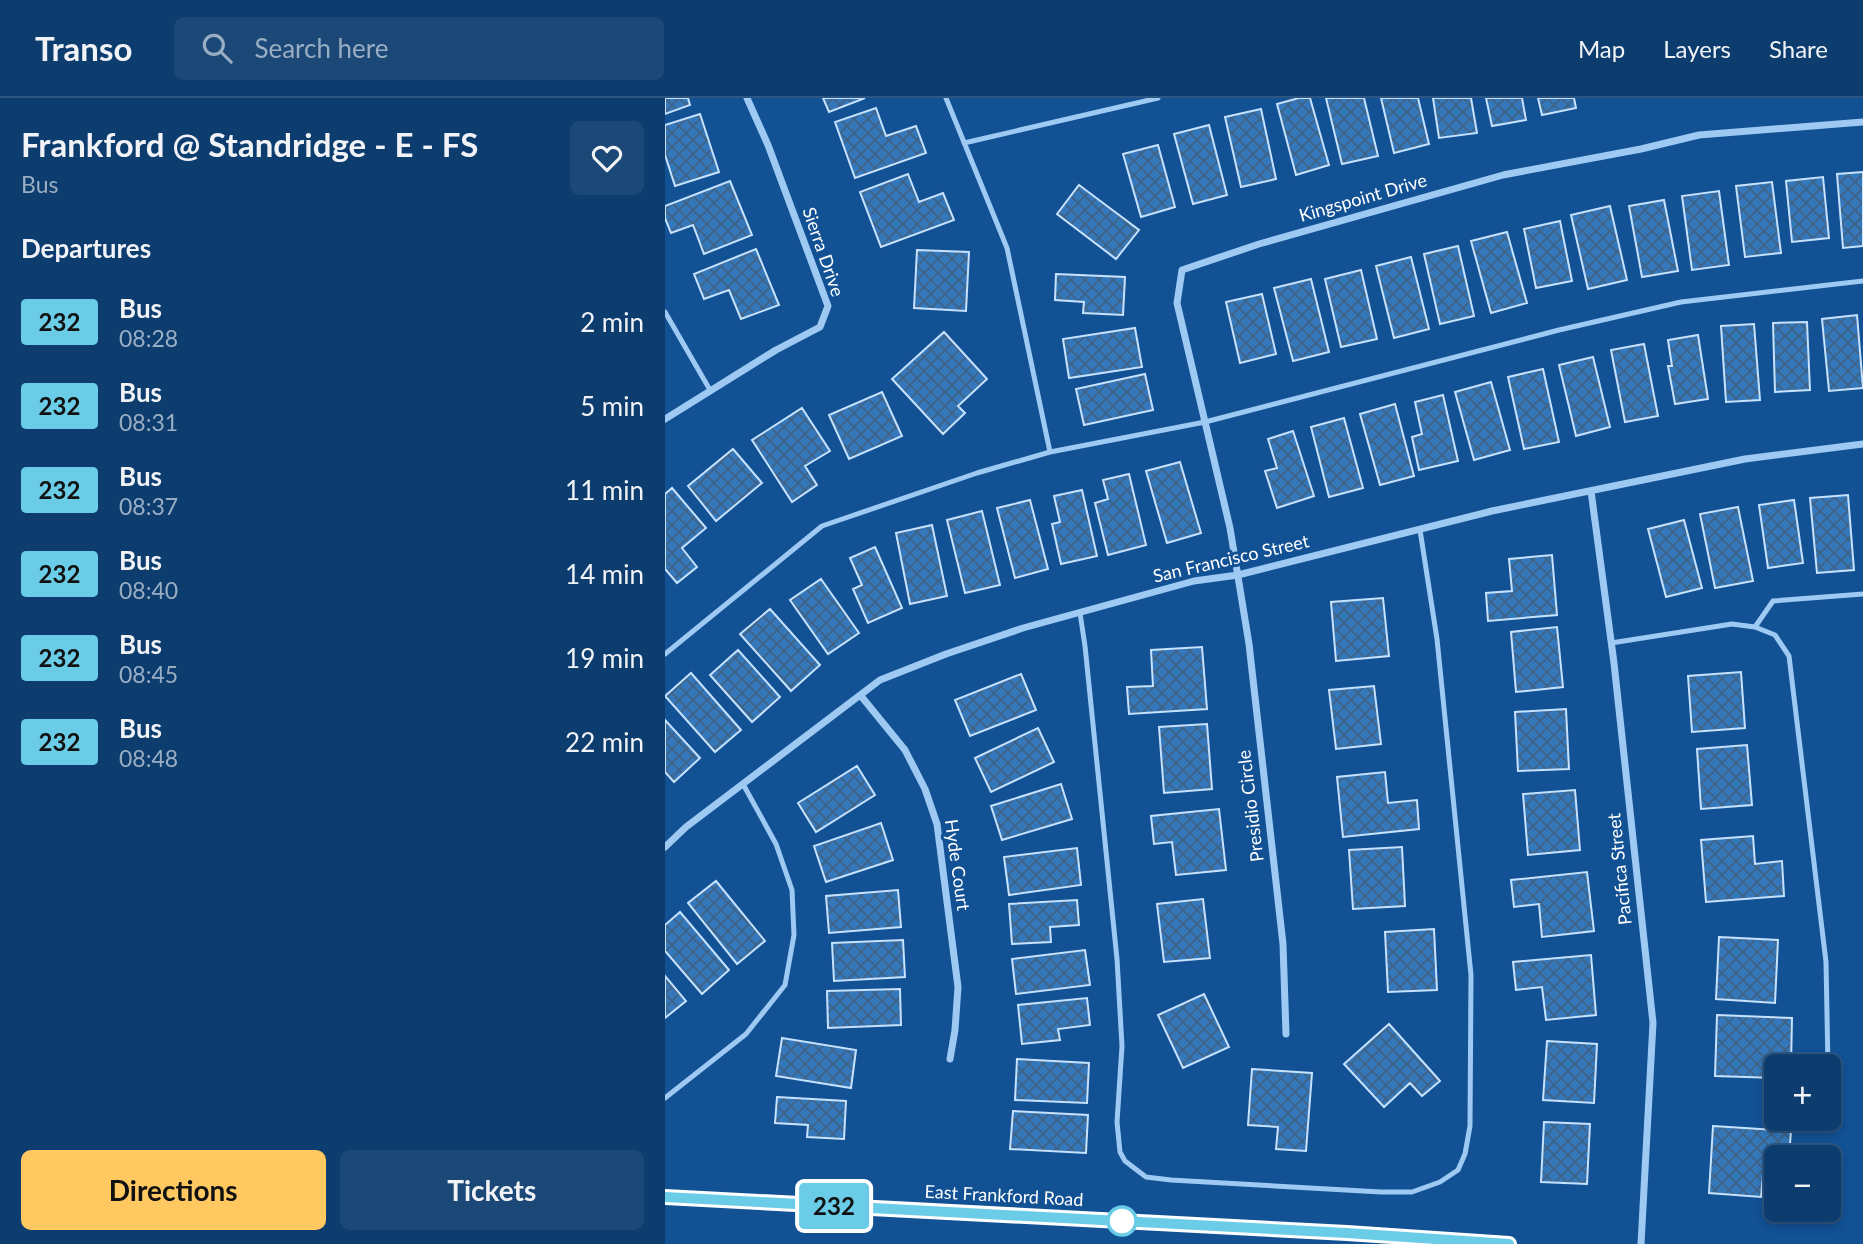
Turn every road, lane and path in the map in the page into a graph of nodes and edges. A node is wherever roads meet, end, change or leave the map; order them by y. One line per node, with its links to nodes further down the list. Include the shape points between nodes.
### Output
1 (747, 98): 8 (street, Sierra Drive, via 828,306 820,327)
2 (946, 98): 5 (lane)
3 (1158, 98): 5 (lane)
4 (1863, 122): 10 (street, Kingspoint Drive, via 1699,135 1503,176 1182,270 1177,303)
5 (964, 143): 12 (lane, via 1007,248)
6 (1863, 281): 10 (lane, via 1681,302)
7 (665, 312): 8 (lane)
8 (710, 390): 9 (street, Sierra Drive)
9 (665, 418)
10 (1205, 422): 12 (lane); 15 (street, Kingspoint Drive)
11 (1863, 444): 13 (street, San Francisco Street, via 1745,459)
12 (1050, 452): 20 (lane, via 822,526)
13 (1591, 491): 14 (street, San Francisco Street); 19 (street, Pacifica Street)
14 (1420, 530): 15 (street, San Francisco Street); 17 (lane, via 1437,639 1471,975 1470,1126 1458,1170 1412,1192 1171,1180 1146,1177 1125,1161 1117,1122 1122,1046 1118,959)
15 (1238, 575): 17 (street, San Francisco Street); 24 (street, Presidio Circle, via 1283,944)
16 (1863, 594): 18 (lane, via 1773,601)
17 (1080, 613): 21 (street, San Francisco Street, via 946,654 880,680)
18 (1755, 627): 19 (lane, via 1732,624); 25 (lane, via 1775,635 1789,656 1794,682 1826,962)
19 (1611, 643): 31 (street, Pacifica Street, via 1653,1023)
20 (665, 653)
21 (861, 696): 22 (street, San Francisco Street); 26 (street, Hyde Court, via 905,750 937,824 958,987)
22 (743, 784): 23 (street, San Francisco Street); 27 (lane, via 776,844 792,890 794,934 785,985 746,1034)
23 (665, 846)
24 (1286, 1034)
25 (1828, 1054)
26 (950, 1059)
27 (665, 1098)
28 (665, 1197): 29 (main road, East Frankford Road)
29 (1347, 1239): 30 (main road, East Frankford Road)
30 (1509, 1244)
31 (1641, 1244)

